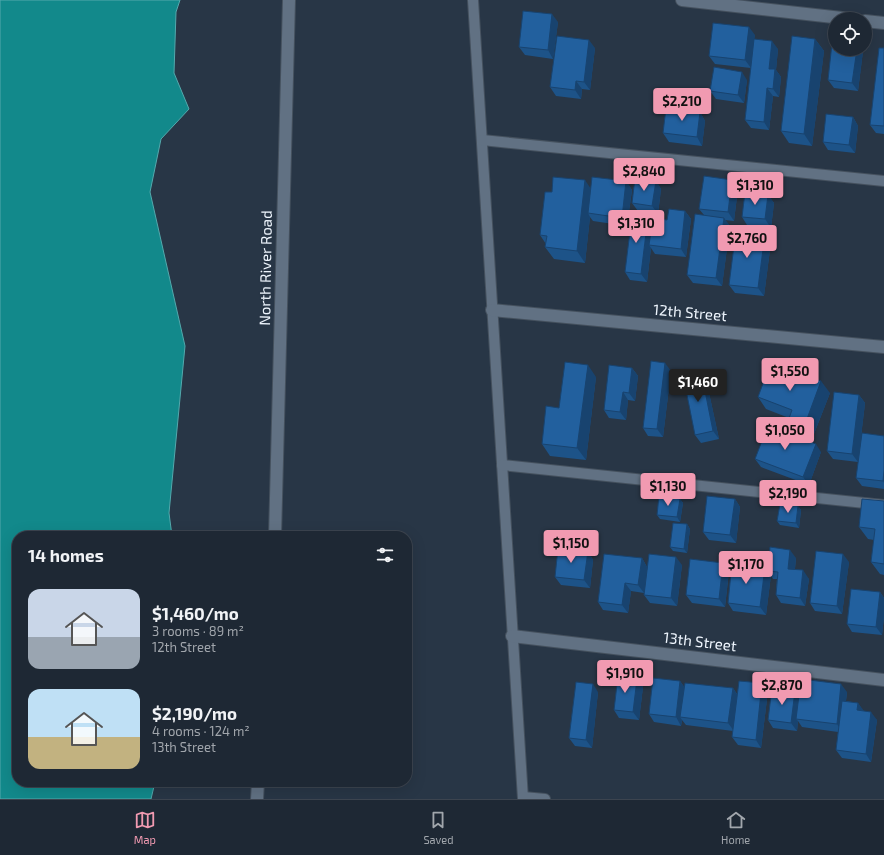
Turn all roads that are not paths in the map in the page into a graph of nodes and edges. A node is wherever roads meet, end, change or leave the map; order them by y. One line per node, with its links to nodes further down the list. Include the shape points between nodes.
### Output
1 (289, 0): 13 (street, North River Road)
2 (473, 0): 7 (lane)
3 (682, 0): 4 (street)
4 (828, 16)
5 (872, 22): 6 (street)
6 (884, 23)
7 (482, 140): 8 (lane); 9 (lane)
8 (884, 181)
9 (492, 310): 10 (street, 12th Street); 11 (lane)
10 (884, 347)
11 (502, 465): 12 (lane); 14 (lane)
12 (884, 505)
13 (275, 531)
14 (512, 636): 15 (street, 13th Street); 17 (lane)
15 (884, 680)
16 (258, 787): 18 (street)
17 (523, 798): 19 (lane)
18 (257, 799)
19 (545, 799)

